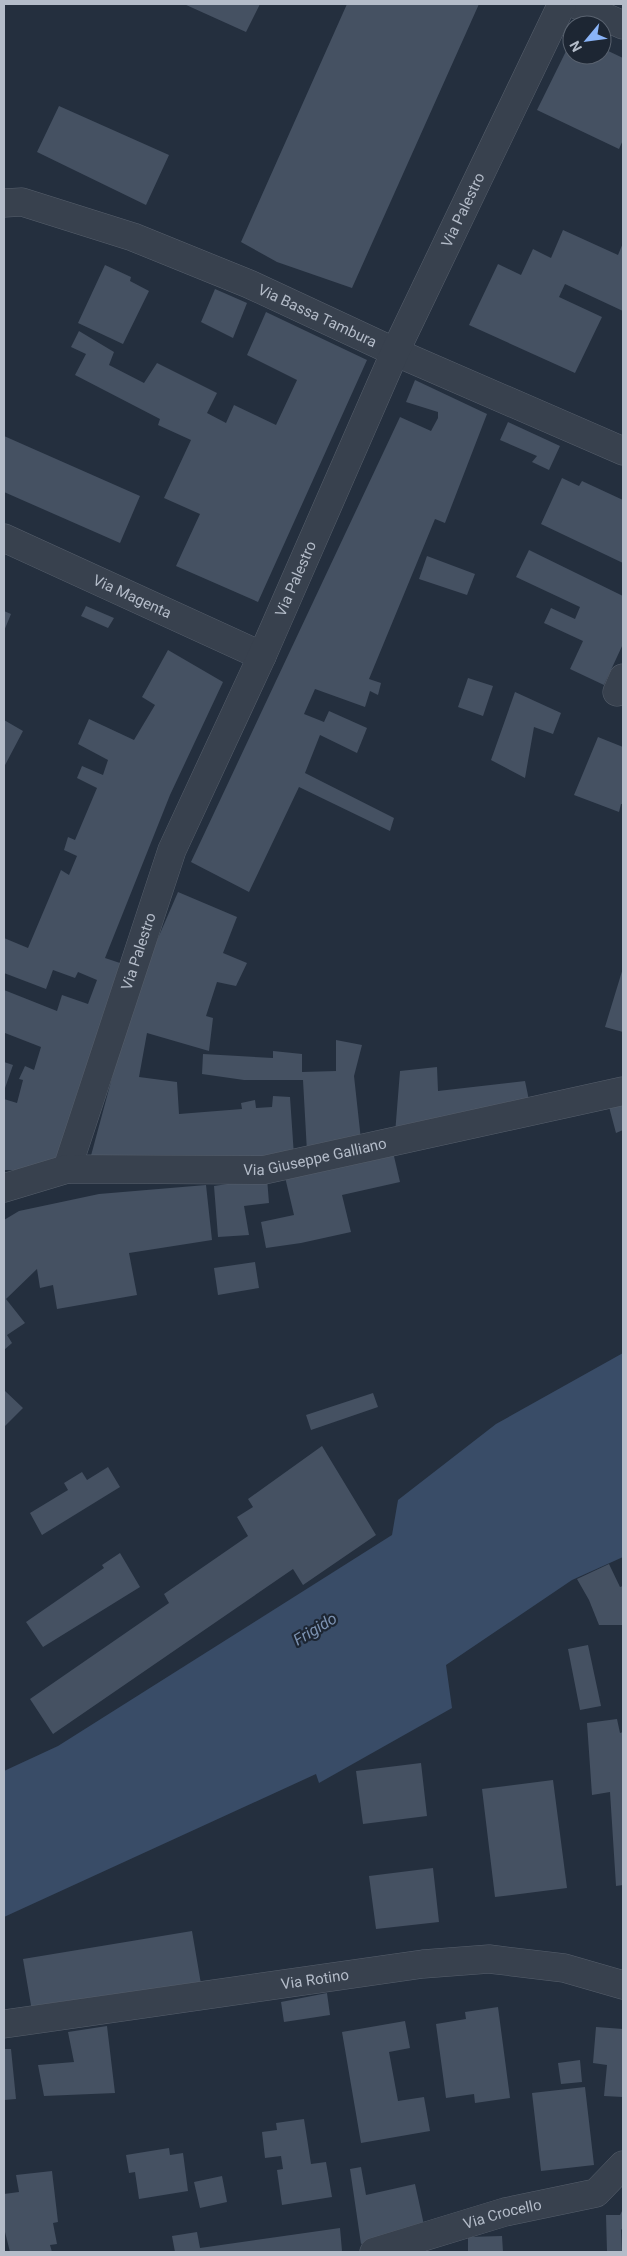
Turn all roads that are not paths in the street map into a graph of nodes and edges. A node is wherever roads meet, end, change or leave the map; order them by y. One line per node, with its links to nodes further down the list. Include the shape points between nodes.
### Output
1 (562, 4): 5 (street, Via Palestro)
2 (575, 4): 3 (street)
3 (623, 25)
4 (5, 202): 5 (street, Via Bassa Tambura, via 22,202 133,237 249,284)
5 (396, 352): 6 (street, Via Bassa Tambura); 8 (street, Via Palestro)
6 (623, 452)
7 (4, 538): 8 (street, Via Magenta)
8 (262, 656): 10 (street, Via Palestro, via 172,850)
9 (623, 1091): 10 (street, Via Giuseppe Galliano, via 264,1170)
10 (67, 1170): 11 (street, Via Giuseppe Galliano)
11 (4, 1188)
12 (623, 1985): 13 (street, Via Rotino, via 564,1968 489,1959 423,1964)
13 (4, 2024)
14 (623, 2165): 15 (street, Via Crocello, via 596,2193 505,2212)
15 (374, 2252)

